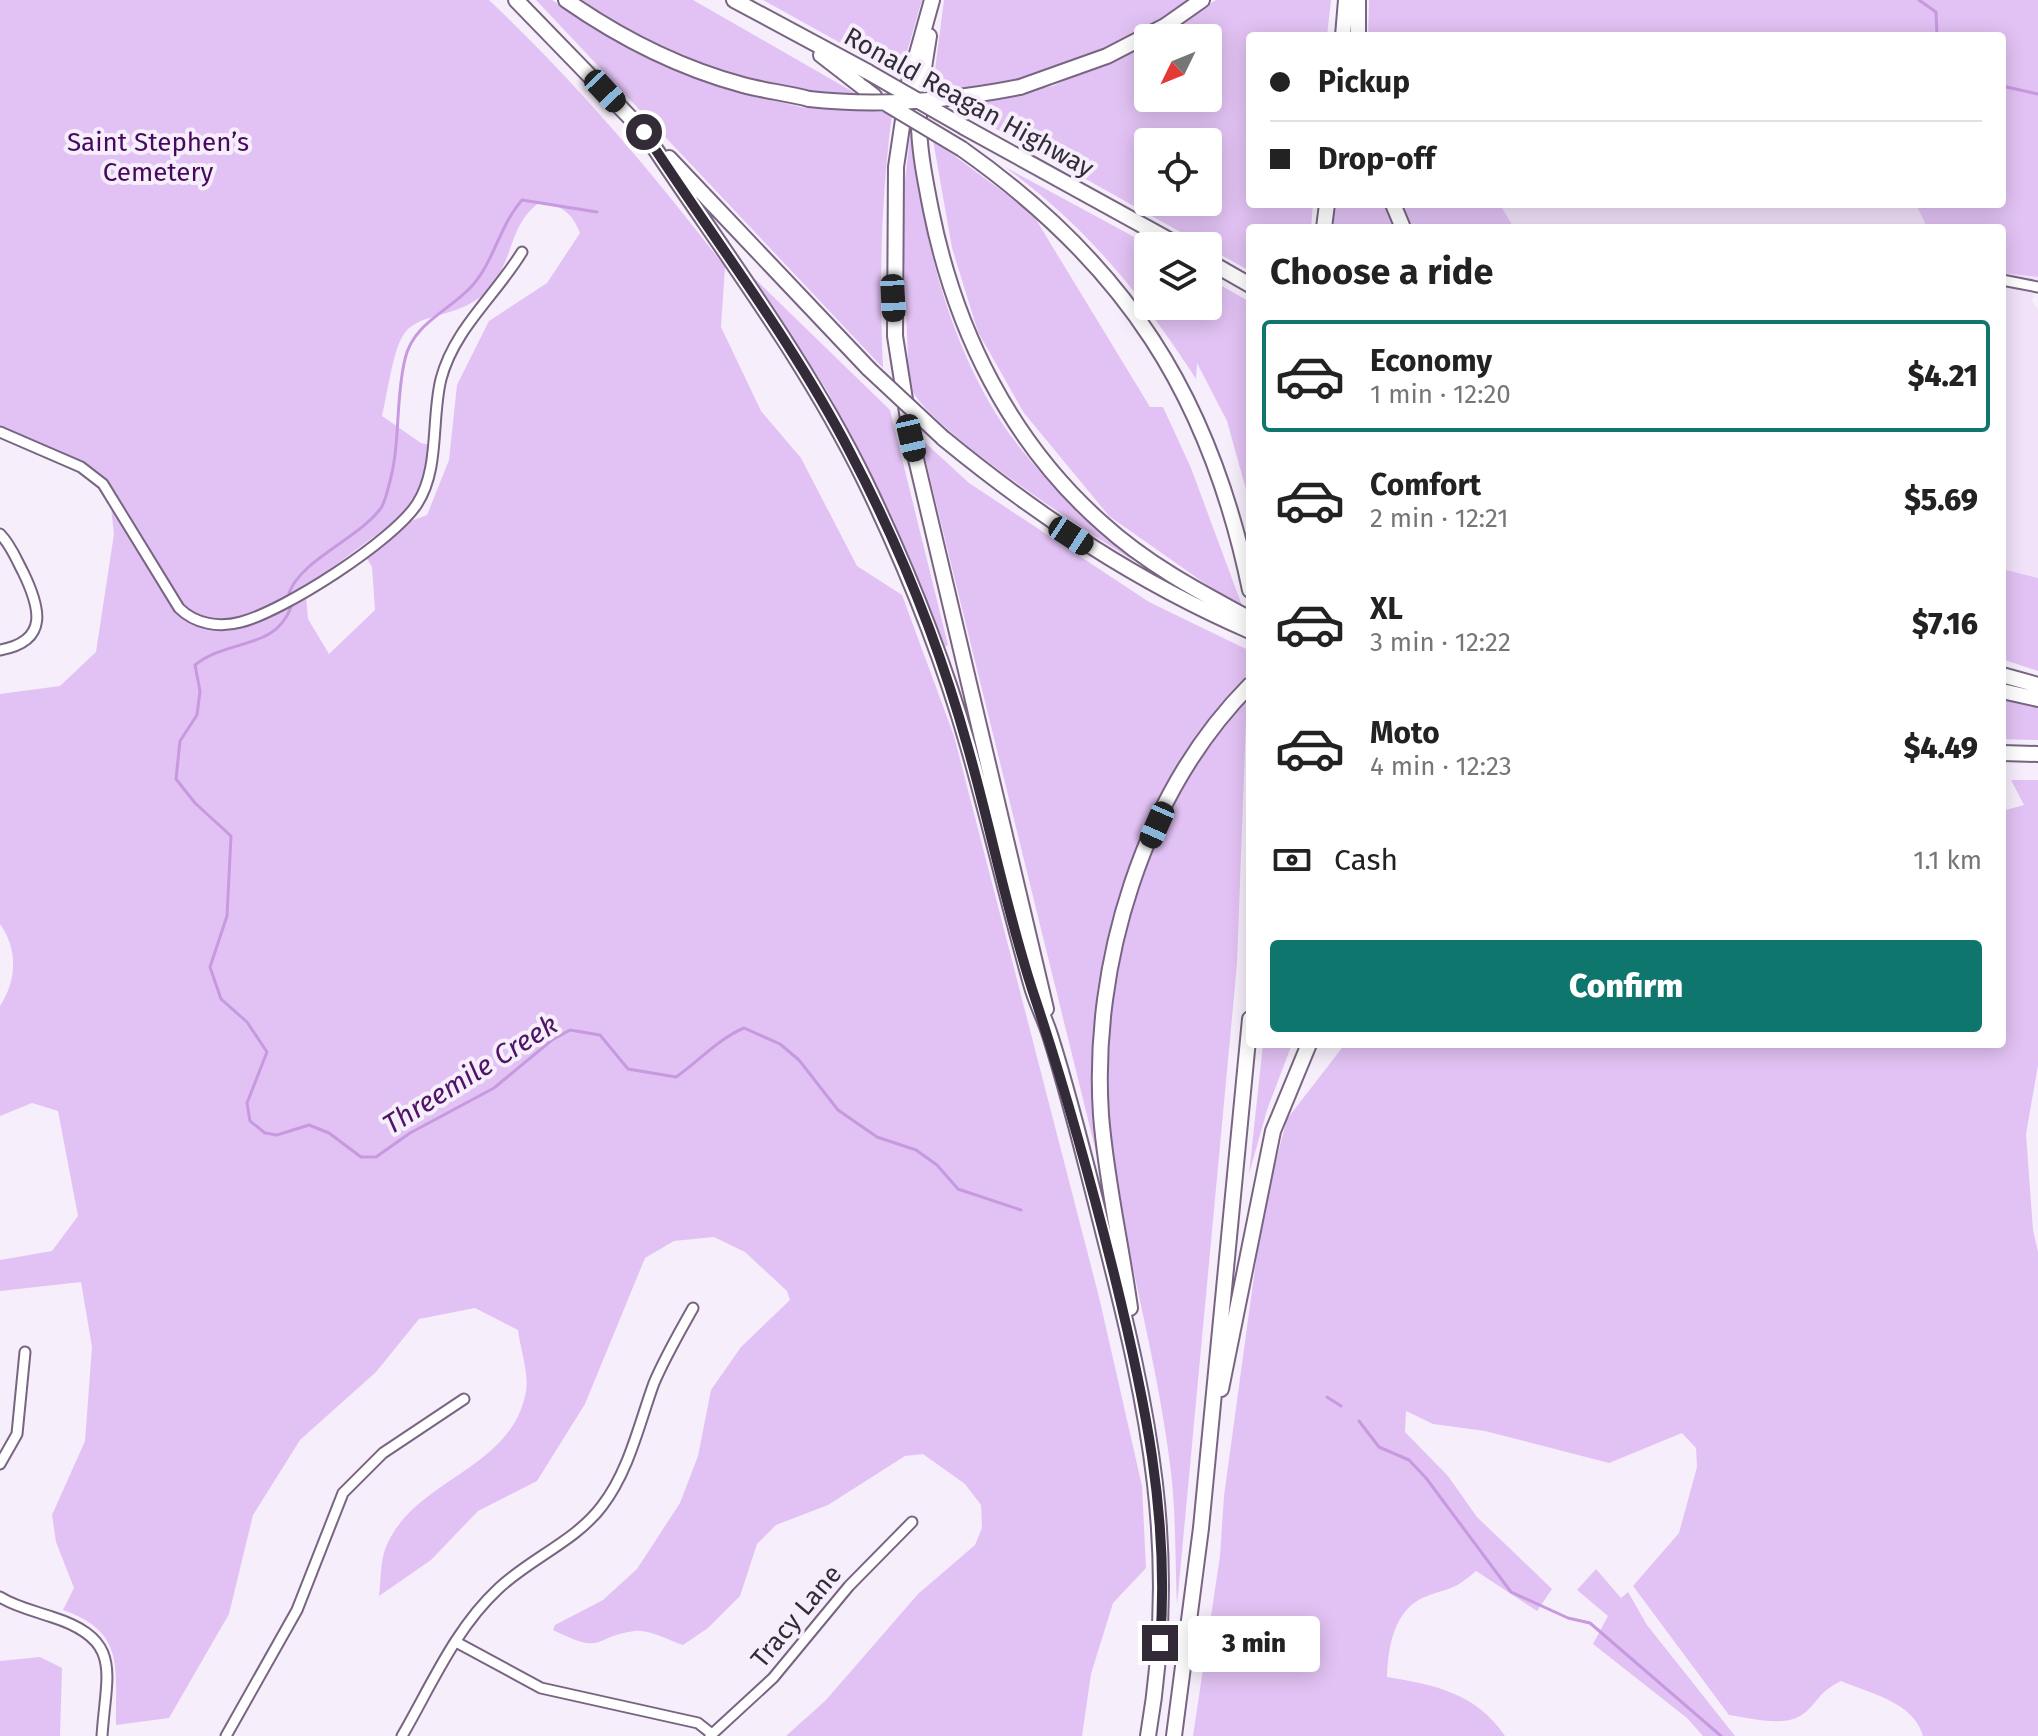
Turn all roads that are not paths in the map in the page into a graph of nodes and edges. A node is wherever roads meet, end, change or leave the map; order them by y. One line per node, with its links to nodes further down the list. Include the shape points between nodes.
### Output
1 (516, 0): 11 (highway)
2 (566, 0): 5 (highway, bridge, via 628,38 742,85 809,99 907,103 1020,87 1104,57)
3 (734, 0): 10 (highway, Ronald Reagan Highway)
4 (933, 0): 21 (highway, via 919,115 924,174 939,252 975,352 1022,433 1076,499 1152,563); 32 (highway, via 908,86 896,167 895,336 911,438 1044,993)
5 (1202, 0)
6 (1346, 0): 8 (highway)
7 (1358, 0): 9 (highway)
8 (1343, 32)
9 (1358, 32)
10 (803, 39): 12 (highway, Ronald Reagan Highway, bridge); 20 (highway, bridge, via 874,96 962,149 1033,201 1095,263 1152,338 1188,400 1217,463)
11 (644, 132): 21 (highway, bridge, via 869,369 943,438 1065,532 1128,571); 32 (highway, via 774,321 851,452 883,519 944,672)
12 (1155, 232)
13 (522, 252): 18 (street, via 459,338 441,377 427,481 415,507 366,551 249,620 218,625 188,617 103,484 81,467)
14 (1222, 269): 16 (highway)
15 (2006, 281): 17 (street)
16 (1246, 283)
17 (2038, 287)
18 (0, 432)
19 (0, 534): 24 (street, via 39,609 25,641)
20 (1246, 575)
21 (1228, 614): 22 (highway); 23 (highway)
22 (1246, 618)
23 (1246, 628)
24 (0, 650)
25 (2006, 676): 26 (highway)
26 (2038, 685)
27 (1246, 689): 38 (highway, via 1221,716 1173,790 1137,873 1108,985 1101,1112)
28 (2006, 692): 29 (highway)
29 (2038, 699)
30 (2006, 753): 31 (highway)
31 (2038, 754)
32 (1049, 1033): 38 (highway)
33 (1247, 1048): 39 (highway)
34 (1307, 1048): 39 (highway, via 1273,1131 1237,1324)
35 (693, 1308): 43 (street, via 662,1364 623,1471 605,1503 498,1588)
36 (25, 1352): 40 (street, via 17,1434)
37 (464, 1399): 46 (street, via 383,1453 343,1493 297,1610)
38 (1147, 1415): 48 (highway, via 1158,1483 1162,1565 1158,1666)
39 (1210, 1424): 49 (highway)
40 (0, 1464)
41 (912, 1522): 44 (street, Tracy Lane, via 849,1586 773,1678)
42 (0, 1597): 45 (street, via 76,1625 99,1642 107,1671)
43 (456, 1642): 44 (street, via 541,1688 698,1723); 47 (street)
44 (711, 1735)
45 (102, 1736)
46 (226, 1736)
47 (402, 1736)
48 (1148, 1736)
49 (1174, 1736)

